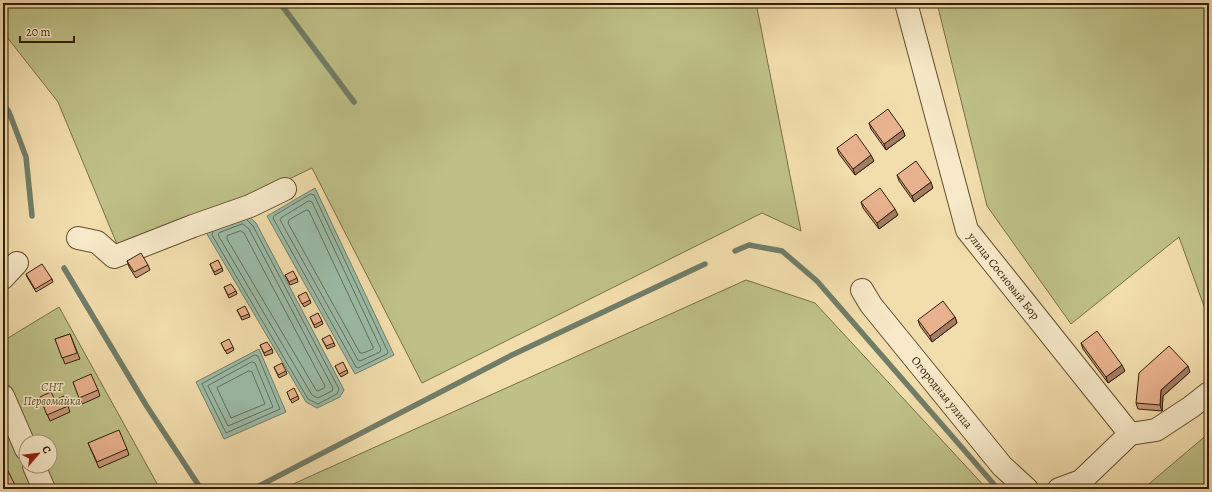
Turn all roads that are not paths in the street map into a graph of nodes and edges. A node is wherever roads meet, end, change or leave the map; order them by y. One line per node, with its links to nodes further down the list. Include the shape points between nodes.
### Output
1 (906, 3): 8 (street, улица Сосновый Бор, via 967,230)
2 (285, 189): 3 (street, via 250,206 114,258 98,242)
3 (78, 238)
4 (862, 290): 11 (street, Огородная улица, via 871,305 1002,466)
5 (1209, 393): 8 (street, via 1156,430)
6 (3, 396): 7 (street)
7 (19, 434)
8 (1130, 434): 12 (street, via 1081,481)
9 (37, 474): 10 (street)
10 (44, 489)
11 (1027, 489)
12 (1060, 489)

